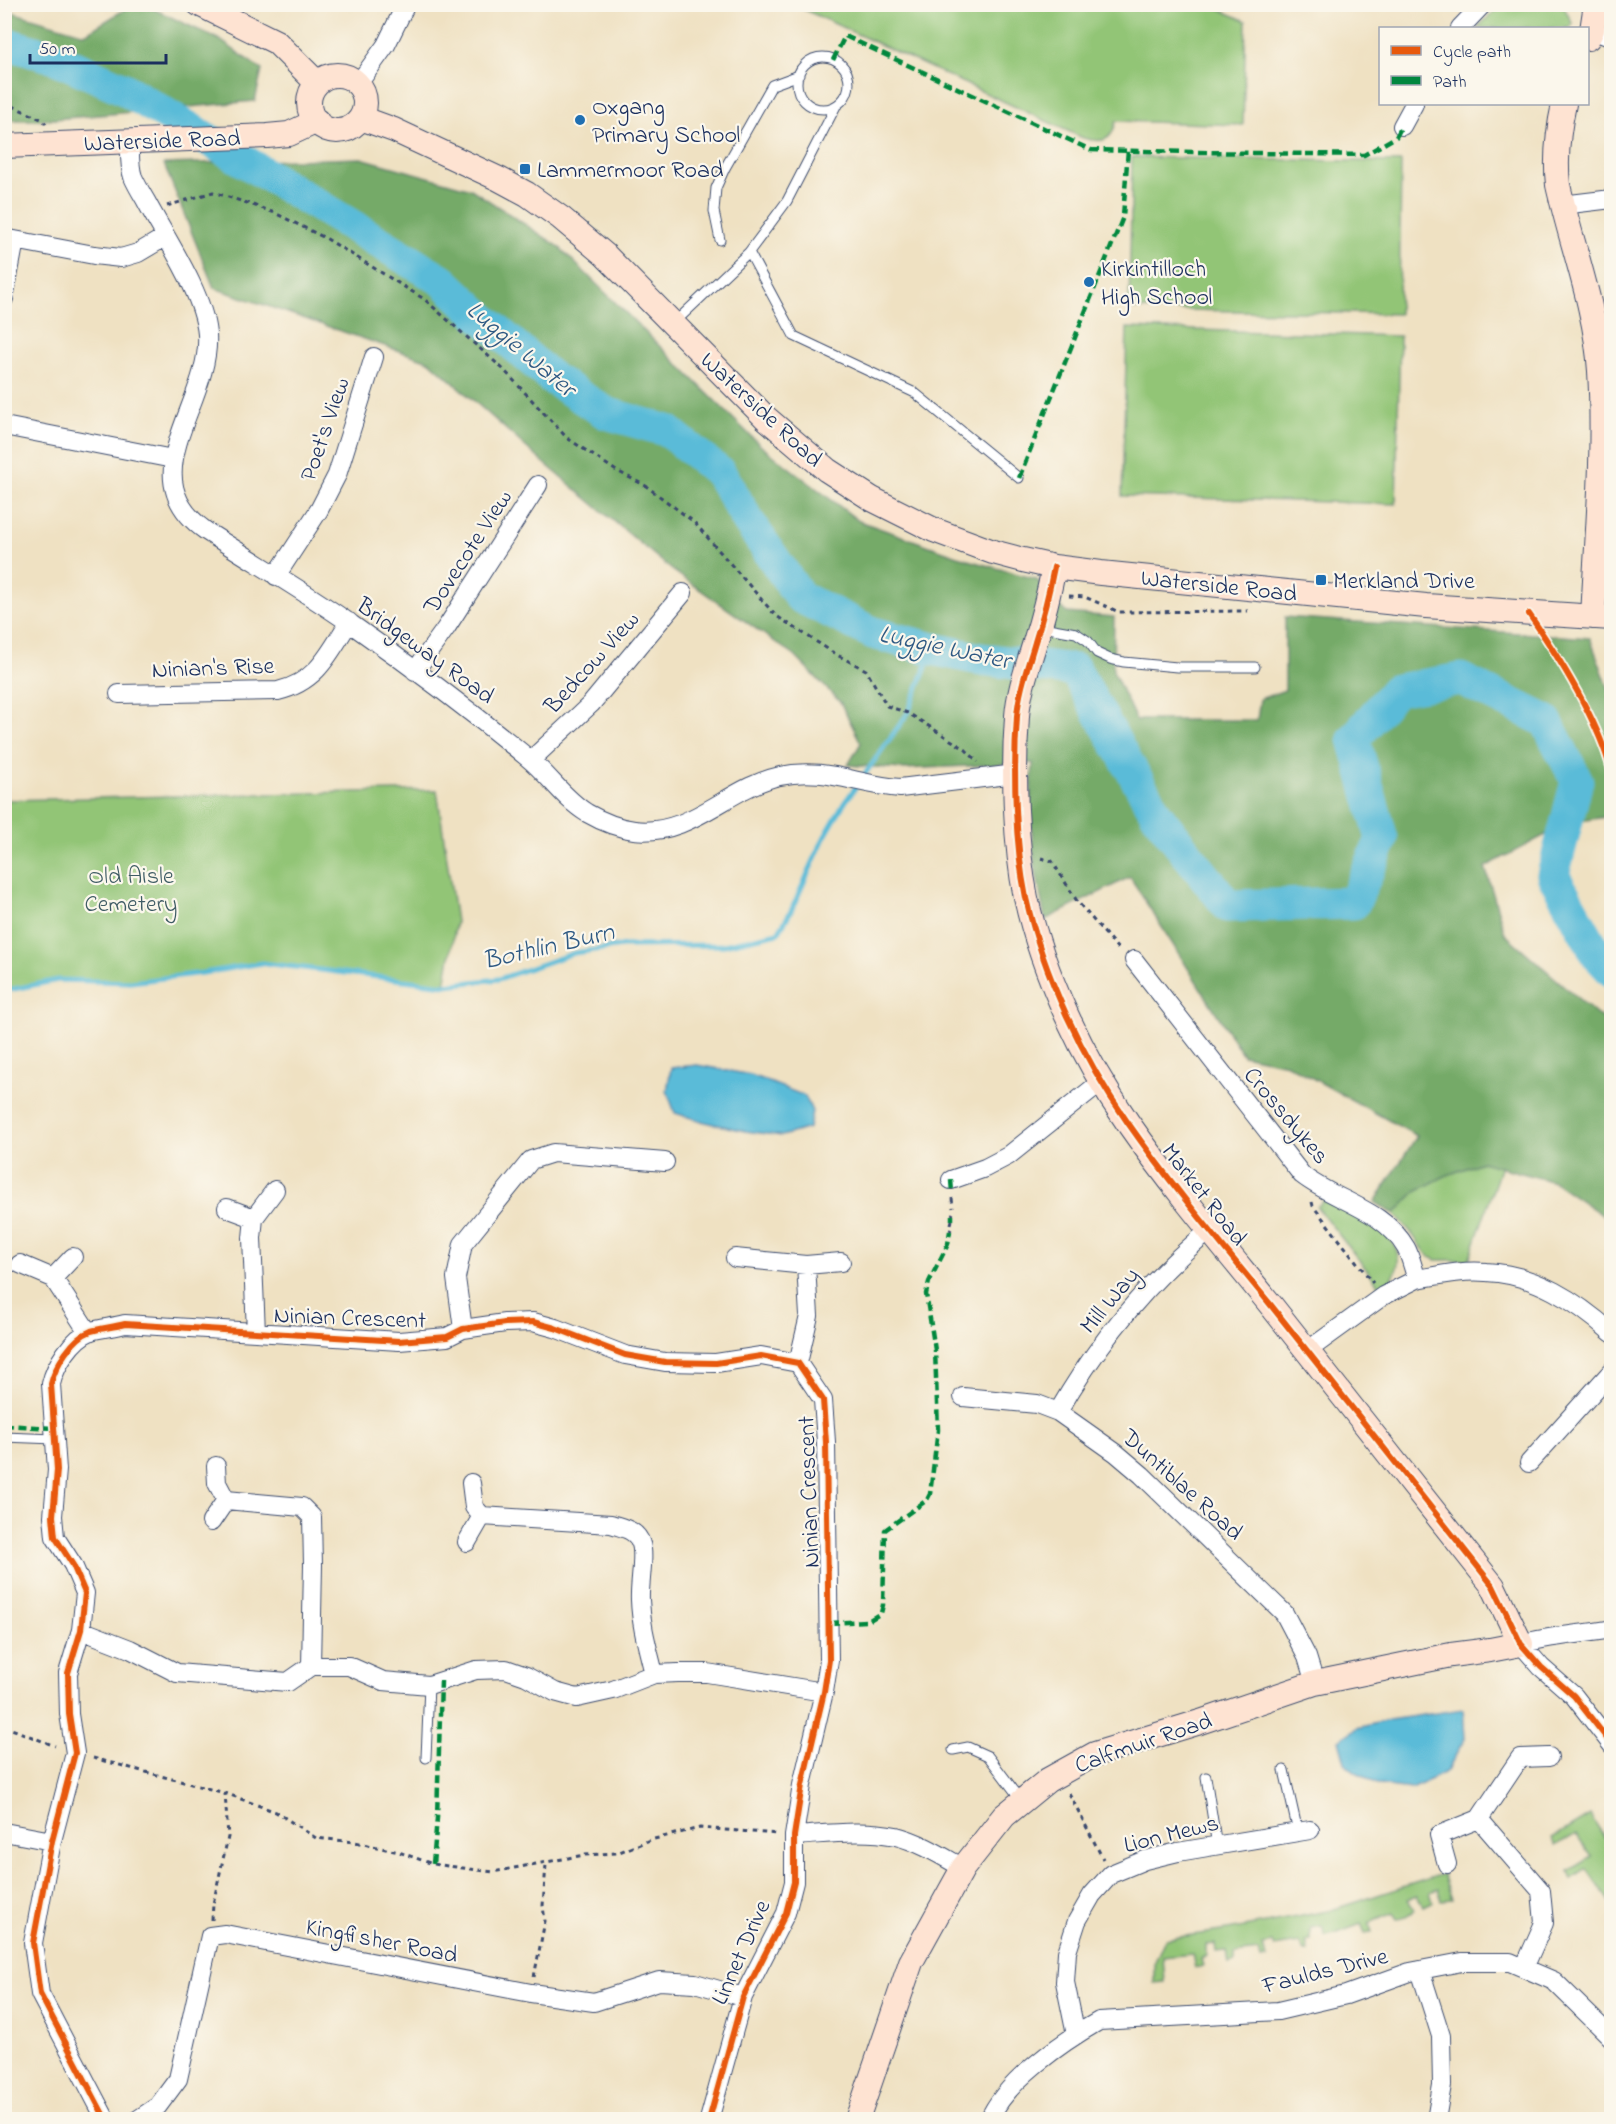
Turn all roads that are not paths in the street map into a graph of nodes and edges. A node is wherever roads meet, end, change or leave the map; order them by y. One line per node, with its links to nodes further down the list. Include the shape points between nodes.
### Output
1 (199, 4): 8 (street, via 276,42)
2 (406, 4): 9 (street, via 386,45)
3 (1483, 4): 5 (street)
4 (1596, 4): 6 (street)
5 (1461, 27)
6 (1597, 35)
7 (799, 75): 12 (lane, via 797,83 803,100 810,106); 12 (lane, via 803,67 817,58 840,64 849,86); 22 (lane, via 772,85 725,168 716,188 714,211)
8 (317, 83): 9 (street, via 337,75); 14 (street, via 309,106)
9 (357, 84): 13 (street, via 365,100)
10 (1413, 105): 15 (street)
11 (1564, 105): 19 (street, via 1556,162)
12 (836, 106): 23 (lane, via 787,201)
13 (361, 118): 14 (street, via 341,131); 25 (street, Waterside Road, via 417,140 527,194 605,255)
14 (317, 121): 16 (street, Waterside Road, via 290,134)
15 (1402, 126)
16 (130, 141): 17 (street, Waterside Road); 20 (street, Bridgeway Road, via 133,177)
17 (4, 146)
18 (1611, 199): 19 (street)
19 (1562, 205): 28 (street, via 1594,330)
20 (165, 237): 21 (street, via 122,258); 29 (street, Bridgeway Road, via 193,288 207,334 203,369)
21 (10, 239): 24 (street)
22 (720, 240)
23 (749, 252): 25 (lane); 30 (lane, via 794,336 915,393)
24 (4, 299)
25 (673, 324): 32 (street, Waterside Road, via 766,418 827,470 934,530 993,552)
26 (374, 357): 33 (street, Poet's View, via 337,475)
27 (4, 426): 29 (street)
28 (1606, 429): 35 (street)
29 (173, 459): 33 (street, Bridgeway Road, via 177,500 194,523)
30 (1019, 478)
31 (538, 485): 39 (street, Dovecote View)
32 (1054, 567): 35 (street, Waterside Road, via 1426,606); 37 (street, Market Road)
33 (276, 576): 36 (street, Bridgeway Road)
34 (683, 593): 41 (street, Bedcow View, via 591,704)
35 (1602, 617)
36 (349, 622): 39 (street, Bridgeway Road); 40 (street, Ninian's Rise, via 315,673 291,688)
37 (1037, 635): 38 (lane, via 1076,633 1097,653 1124,662); 42 (street, Market Road)
38 (1255, 668)
39 (415, 670): 41 (street, Bridgeway Road)
40 (119, 694)
41 (531, 760): 42 (street, Bridgeway Road, via 586,812 619,826 647,831 684,823 761,781 795,773 832,774 900,788)
42 (1004, 775): 44 (street, Market Road, via 1038,943 1055,990)
43 (1134, 960): 57 (street, Crossdykes, via 1302,1175 1379,1218 1406,1248)
44 (1102, 1081): 46 (street, via 1008,1156); 50 (street, Market Road, via 1127,1122)
45 (665, 1162): 58 (street, via 553,1153 531,1160 464,1244 456,1278)
46 (951, 1186)
47 (275, 1190): 49 (street)
48 (227, 1209): 49 (street)
49 (254, 1218): 60 (street)
50 (1210, 1230): 62 (street, Market Road); 66 (street, Mill Way, via 1121,1321 1071,1387)
51 (73, 1257): 56 (street)
52 (735, 1258): 55 (street)
53 (841, 1262): 55 (street)
54 (20, 1264): 56 (street)
55 (806, 1265): 63 (street, via 809,1316)
56 (53, 1278): 59 (street)
57 (1417, 1279): 61 (street, via 1452,1273 1513,1276 1570,1299); 62 (street, via 1383,1296)
58 (463, 1329): 60 (street, Ninian Crescent, via 447,1337 399,1341); 63 (street, Ninian Crescent, via 532,1322 625,1355 665,1362 716,1363 761,1356)
59 (88, 1332): 60 (street, Ninian Crescent, via 124,1324); 68 (street, Ninian Crescent, via 66,1352 54,1371 51,1384)
60 (256, 1332)
61 (1611, 1333)
62 (1307, 1351): 78 (street, Market Road, via 1493,1586)
63 (798, 1363): 83 (street, Ninian Crescent, via 822,1400 825,1432 830,1623)
64 (1611, 1371): 69 (street)
65 (963, 1397): 66 (street, Duntiblae Road, via 1037,1404)
66 (1058, 1412): 81 (street, Duntiblae Road, via 1142,1475 1284,1613)
67 (4, 1437): 68 (lane)
68 (55, 1439): 77 (street, Ninian Crescent, via 55,1536 85,1593)
69 (1529, 1463)
70 (216, 1466): 72 (street, via 217,1483)
71 (471, 1483): 73 (street, via 474,1507)
72 (225, 1500): 74 (street); 79 (street, via 302,1507 312,1517)
73 (482, 1516): 75 (street); 80 (street, via 611,1524 636,1534 642,1545 641,1626)
74 (212, 1522)
75 (467, 1542)
76 (1611, 1629): 78 (street, via 1548,1636)
77 (81, 1630): 79 (street, via 177,1673 288,1682); 95 (street, Ninian Crescent, via 68,1673 75,1753)
78 (1521, 1644): 81 (street, Calfmuir Road); 84 (street, Market Road, via 1574,1696)
79 (310, 1666): 82 (street, via 349,1666 383,1681)
80 (654, 1674): 82 (street, via 613,1690 577,1698 506,1670 476,1670); 83 (street, via 706,1673)
81 (1316, 1683): 90 (street, Calfmuir Road, via 1095,1754 1059,1773)
82 (429, 1685): 87 (lane)
83 (824, 1692): 94 (street, Ninian Crescent)
84 (1611, 1745)
85 (953, 1750): 90 (lane, via 968,1747 988,1756)
86 (1549, 1757): 91 (street, via 1520,1758)
87 (426, 1758)
88 (1284, 1770): 92 (lane)
89 (1206, 1777): 96 (lane)
90 (1022, 1802): 98 (street, Calfmuir Road, via 1005,1816)
91 (1479, 1819): 97 (street, via 1439,1835); 99 (street, via 1541,1891 1544,1923)
92 (1304, 1831): 96 (street, Lion Mews)
93 (4, 1832): 95 (street)
94 (794, 1836): 98 (street, via 897,1836); 101 (street, Linnet Drive, via 794,1882 786,1913)
95 (52, 1841): 104 (street, via 33,1943 40,1994)
96 (1217, 1845): 102 (street, Lion Mews, via 1145,1860 1111,1874 1092,1895 1077,1921 1067,1952 1065,1982)
97 (1447, 1864)
98 (963, 1868): 107 (street, Calfmuir Road, via 911,1962)
99 (1524, 1968): 100 (street, Faulds Drive, via 1510,1962 1462,1962); 103 (street, Faulds Drive, via 1554,1982)
100 (1420, 1970): 102 (street, Faulds Drive, via 1346,1995 1278,2011 1100,2021); 109 (street, via 1441,2036 1442,2085)
101 (742, 1997): 105 (street, Kingfisher Road, via 695,1983 659,1981 594,2002 531,1994 225,1934 210,1936 178,2079 158,2106); 106 (street, Linnet Drive)
102 (1076, 2035): 108 (street, Faulds Drive, via 1024,2075 993,2109)
103 (1611, 2038)
104 (106, 2120)
105 (137, 2120)
106 (709, 2120)
107 (857, 2120)
108 (989, 2120)
109 (1436, 2120)

